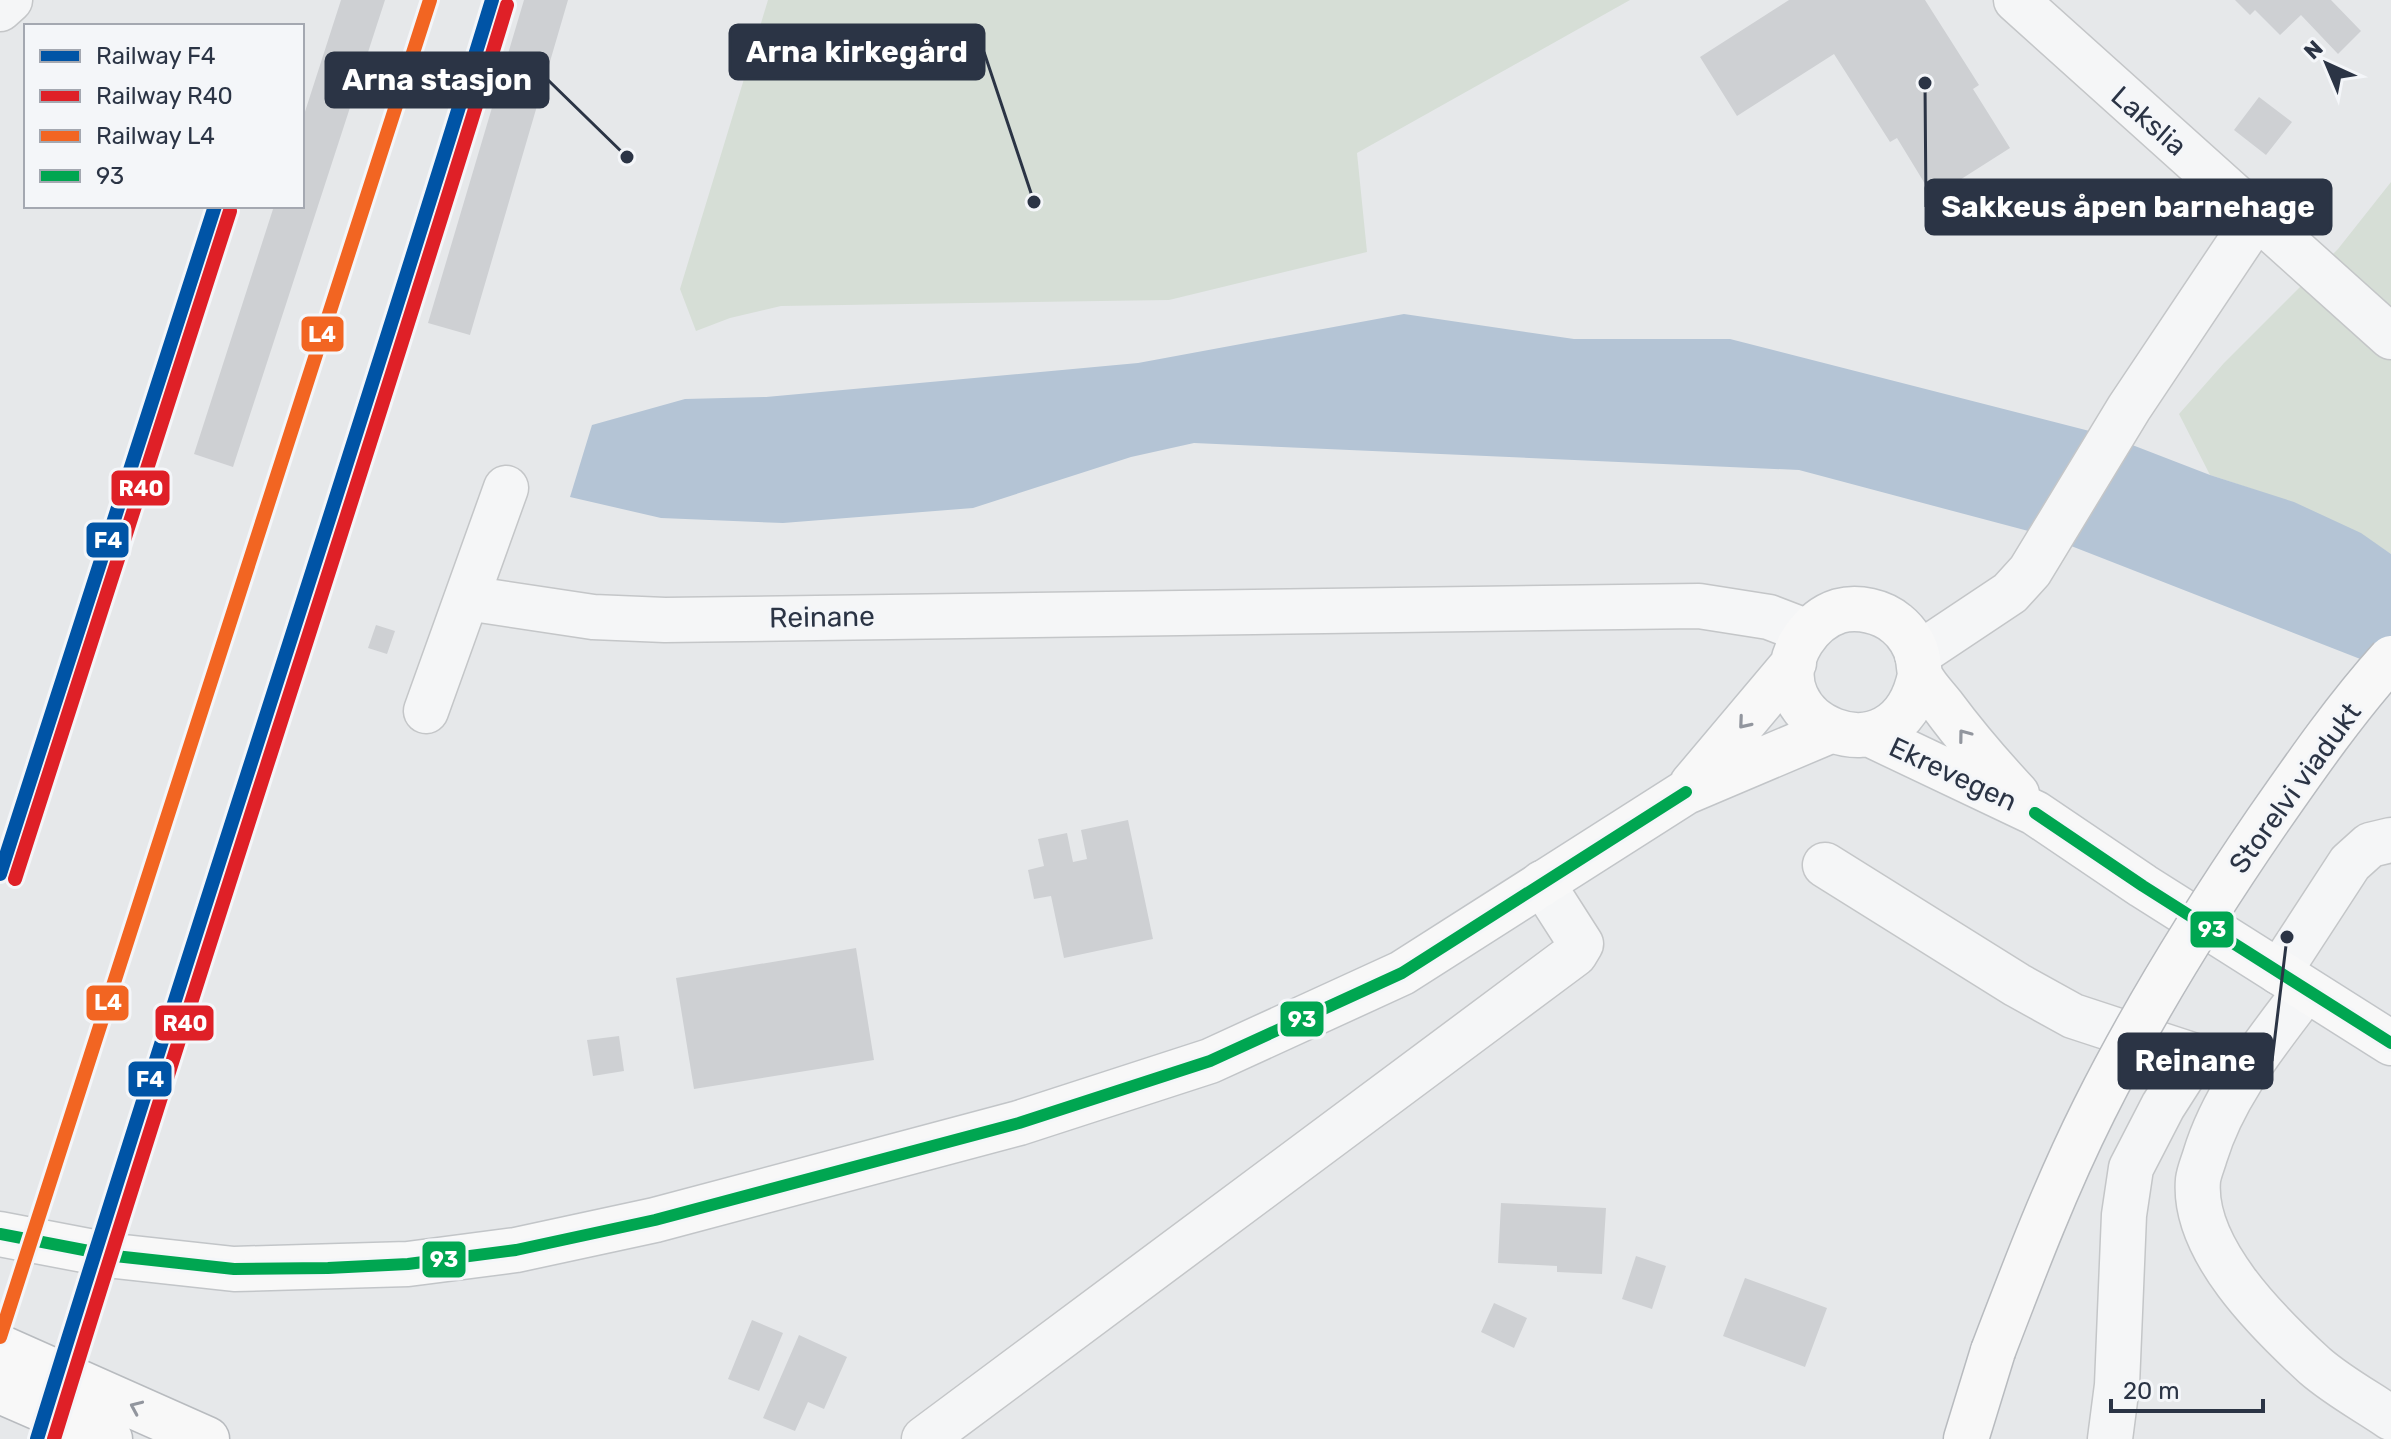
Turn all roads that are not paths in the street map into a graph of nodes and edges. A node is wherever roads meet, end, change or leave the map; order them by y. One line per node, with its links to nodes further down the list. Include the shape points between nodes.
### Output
1 (10, 0): 3 (street)
2 (2016, 0): 4 (street, Lakslia)
3 (0, 9)
4 (2258, 215): 5 (street, Lakslia); 10 (street, via 2129,408 2030,571)
5 (2391, 337)
6 (506, 488): 7 (street)
7 (467, 598): 8 (street, Reinane, via 593,617 665,620 1699,606 1769,617); 11 (street)
8 (1801, 647): 10 (main road, via 1822,619 1860,609 1896,623 1909,637); 12 (main road, via 1794,684 1800,703 1813,719); 13 (main road, one-way to 13)
9 (2391, 658): 29 (main road, Storelvi viadukt, bridge, via 2305,767 2157,994 2094,1110 2037,1237)
10 (1919, 665): 12 (main road, via 1916,696 1905,713 1890,727); 14 (main road, Ekrevegen, one-way to 10, via 1973,747)
11 (426, 711)
12 (1850, 733): 13 (main road); 14 (main road, Ekrevegen)
13 (1686, 792): 17 (main road)
14 (2035, 813): 18 (main road, Ekrevegen)
15 (2391, 840): 18 (street, via 2370,845 2350,863)
16 (1825, 865): 20 (street, via 2073,1016)
17 (1542, 883): 22 (main road, via 1402,973 1210,1061 1019,1123 641,1224 516,1250 328,1268 234,1269 174,1263); 28 (street, via 1581,944 1575,954)
18 (2293, 981): 19 (main road, Ekrevegen); 21 (street)
19 (2391, 1043)
20 (2195, 1056): 21 (street); 30 (street, via 2131,1168)
21 (2244, 1073): 25 (street, via 2211,1136 2198,1179 2201,1213 2218,1254 2249,1300 2317,1368)
22 (0, 1234)
23 (0, 1347): 27 (main road, one-way to 23)
24 (0, 1391): 26 (main road)
25 (2391, 1418)
26 (110, 1439)
27 (207, 1439)
28 (924, 1439)
29 (1966, 1439)
30 (2110, 1439)

